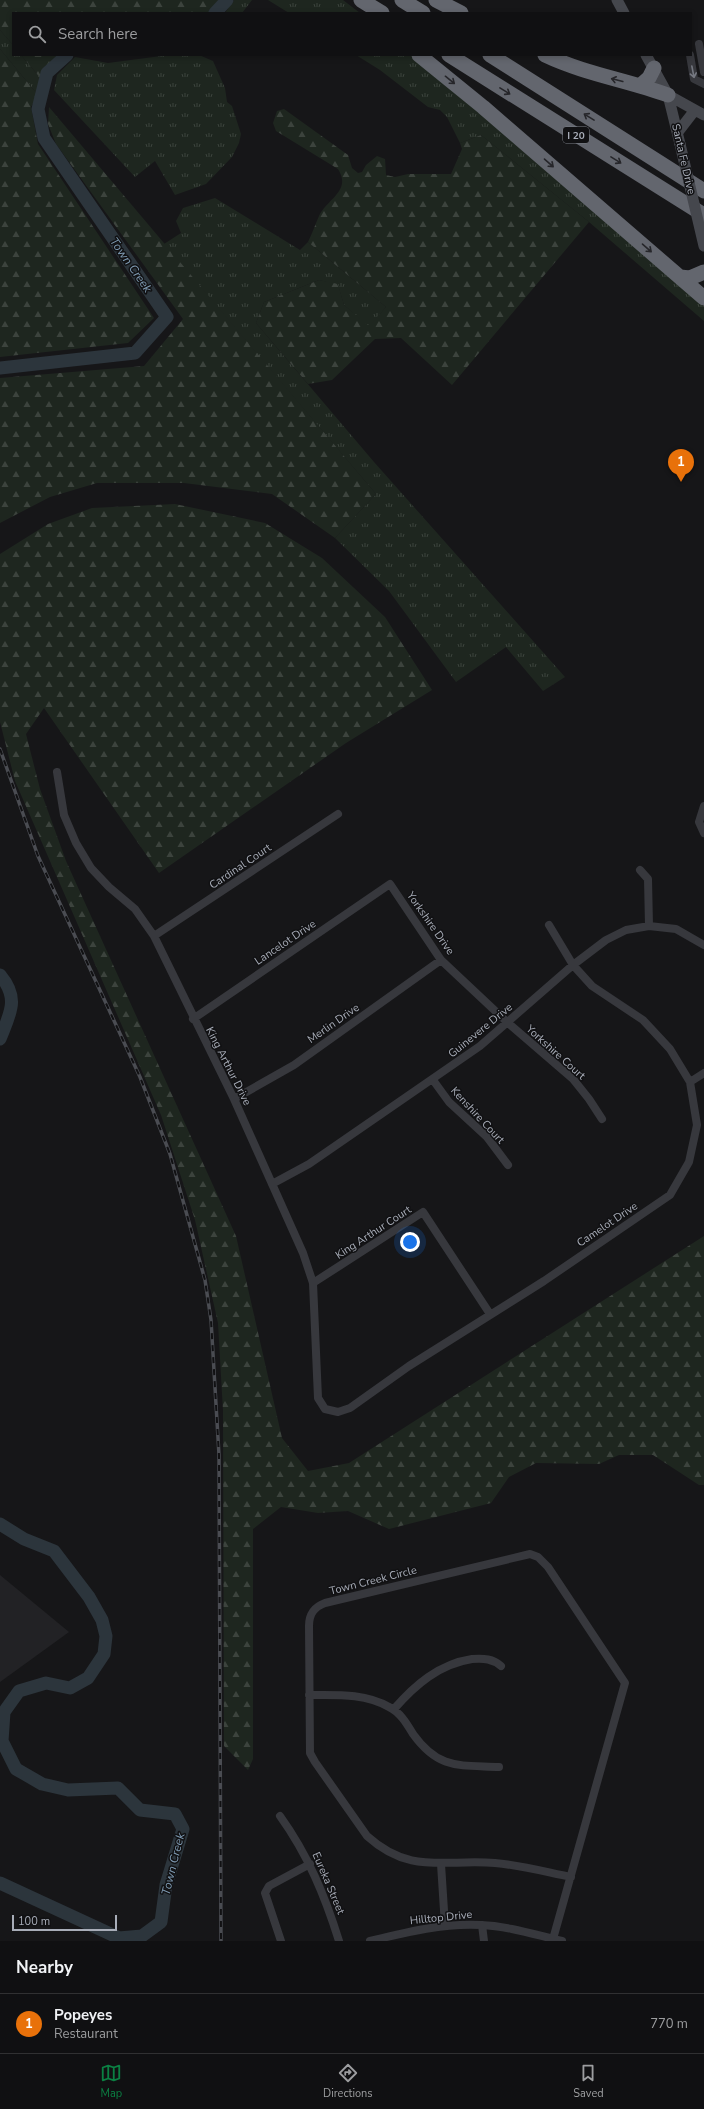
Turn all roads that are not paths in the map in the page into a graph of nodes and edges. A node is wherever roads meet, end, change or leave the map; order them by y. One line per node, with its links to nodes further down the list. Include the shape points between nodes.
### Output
1 (402, 0): 6 (highway)
2 (436, 0): 7 (highway)
3 (617, 0): 8 (main road)
4 (367, 6): 5 (highway)
5 (380, 12)
6 (421, 12)
7 (459, 12)
8 (623, 12)
9 (698, 44): 17 (street)
10 (420, 56): 27 (highway, one-way to 27, via 483,106)
11 (451, 56): 24 (highway, I 20, one-way to 24)
12 (492, 56): 23 (highway, I 20, one-way to 12)
13 (548, 56): 19 (highway, one-way to 13, via 592,74)
14 (647, 56): 16 (main road, Santa Fe Drive)
15 (690, 56): 18 (street, one-way to 18, via 694,79)
16 (654, 68): 19 (highway, via 649,78); 20 (main road, Santa Fe Drive)
17 (704, 72)
18 (704, 84)
19 (641, 85): 20 (highway)
20 (668, 95): 21 (main road); 22 (main road, Santa Fe Drive)
21 (700, 113): 22 (main road)
22 (678, 132): 25 (main road, Santa Fe Drive, bridge)
23 (704, 191)
24 (704, 215)
25 (704, 246)
26 (704, 272): 27 (highway, via 690,278)
27 (680, 277): 28 (highway)
28 (698, 287): 29 (highway)
29 (704, 298)
30 (57, 772): 38 (street, King Arthur Drive, via 64,814 76,843 91,868 135,909)
31 (704, 806): 33 (street, via 699,822)
32 (338, 814): 38 (street, Cardinal Court)
33 (704, 833)
34 (640, 870): 37 (street, via 648,879)
35 (390, 884): 40 (street, Yorkshire Drive); 42 (street, Lancelot Drive)
36 (549, 925): 41 (street, Camelot Drive)
37 (649, 926): 39 (street, Guinevere Drive, via 676,929); 41 (street, Guinevere Drive, via 626,930 606,940)
38 (154, 936): 42 (street, King Arthur Drive)
39 (704, 945)
40 (441, 960): 43 (street, Yorkshire Drive); 47 (street, Merlin Drive, via 294,1065)
41 (573, 965): 43 (street, Guinevere Drive); 46 (street, Camelot Drive, via 592,986 643,1020 670,1049)
42 (193, 1019): 47 (street, King Arthur Drive)
43 (507, 1022): 45 (street, Guinevere Drive, via 480,1046); 48 (street, Yorkshire Court, via 573,1079)
44 (704, 1073): 46 (street)
45 (432, 1080): 49 (street, Kenshire Court, via 449,1102 487,1137); 50 (street, Guinevere Drive, via 309,1164)
46 (690, 1082): 52 (street, Camelot Drive, via 697,1125 689,1162 670,1195 544,1281)
47 (234, 1099): 50 (street, King Arthur Drive)
48 (602, 1119)
49 (508, 1165)
50 (272, 1184): 51 (street, King Arthur Drive, via 303,1253)
51 (313, 1284): 52 (street, King Arthur Court, via 423,1212); 53 (street, King Arthur Drive)
52 (490, 1314): 53 (street, Camelot Drive, via 350,1408 338,1412 325,1408)
53 (318, 1398)
54 (501, 1666): 56 (street, via 486,1659 465,1660 446,1666 419,1683)
55 (309, 1695): 56 (street, via 361,1696); 60 (street, Town Creek Circle, via 312,1757 360,1826 377,1844 397,1856); 61 (street, Town Creek Circle, via 309,1620 311,1613 320,1605 524,1555 538,1557 548,1567 625,1683)
56 (394, 1710): 57 (street, via 434,1758 461,1765)
57 (499, 1767)
58 (280, 1816): 59 (street, Eureka Street)
59 (310, 1864): 66 (street, via 269,1886 265,1893); 67 (street, Eureka Street)
60 (441, 1864): 61 (street, Town Creek Circle, via 496,1863); 63 (street)
61 (570, 1877): 65 (street, Town Creek Circle)
62 (482, 1925): 63 (street, Hilltop Drive); 65 (street, Hilltop Drive); 69 (street)
63 (445, 1926): 64 (street, Hilltop Drive)
64 (396, 1938): 68 (street, Hilltop Drive)
65 (553, 1939): 70 (street, Hilltop Drive)
66 (281, 1941)
67 (339, 1941)
68 (370, 1941)
69 (484, 1941)
70 (562, 1941)

